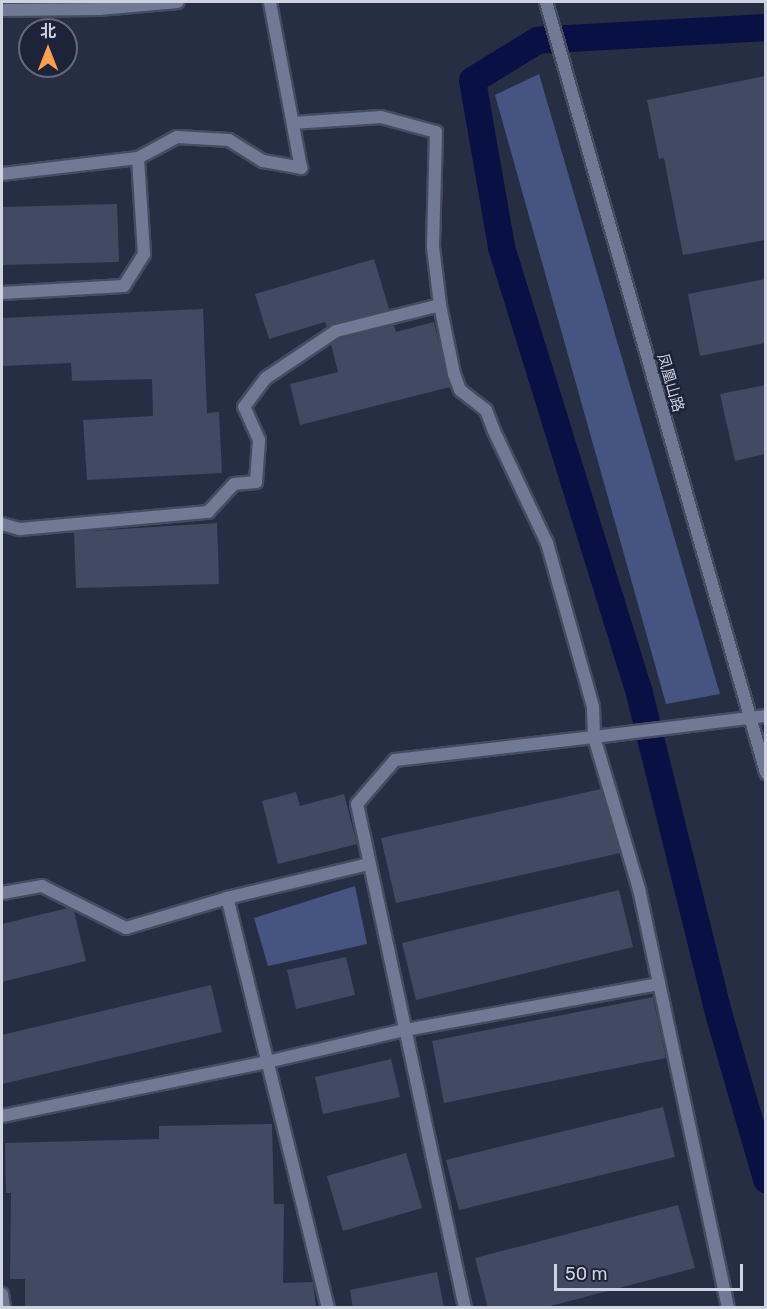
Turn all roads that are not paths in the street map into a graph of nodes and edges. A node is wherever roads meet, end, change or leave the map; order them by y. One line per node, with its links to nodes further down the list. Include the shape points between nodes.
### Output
1 (178, 2): 4 (street, via 99,9)
2 (270, 2): 5 (street)
3 (546, 2): 12 (street, 凤凰山路)
4 (2, 10)
5 (293, 123): 6 (street, via 301,168 263,161 229,140 177,137); 9 (street, via 381,117 436,132 433,247)
6 (138, 158): 7 (street); 8 (street, via 144,254 124,286)
7 (2, 174)
8 (2, 293)
9 (440, 305): 10 (street, via 336,331 266,378 244,407 259,440 256,482 234,484 208,512 20,529); 13 (street, via 460,390 486,410 548,543 593,707)
10 (2, 524)
11 (765, 716): 12 (street)
12 (750, 718): 13 (street); 14 (street, 凤凰山路)
13 (594, 737): 15 (street, via 395,760 357,804); 18 (street, via 639,889)
14 (765, 773)
15 (369, 864): 17 (street); 19 (street)
16 (2, 893): 17 (street, via 42,886 126,928)
17 (227, 897): 20 (street)
18 (659, 984): 19 (street); 26 (street)
19 (405, 1030): 20 (street); 25 (street)
20 (267, 1062): 21 (street); 24 (street)
21 (2, 1116)
22 (2, 1294): 23 (street)
23 (4, 1308)
24 (327, 1308)
25 (465, 1308)
26 (728, 1308)

